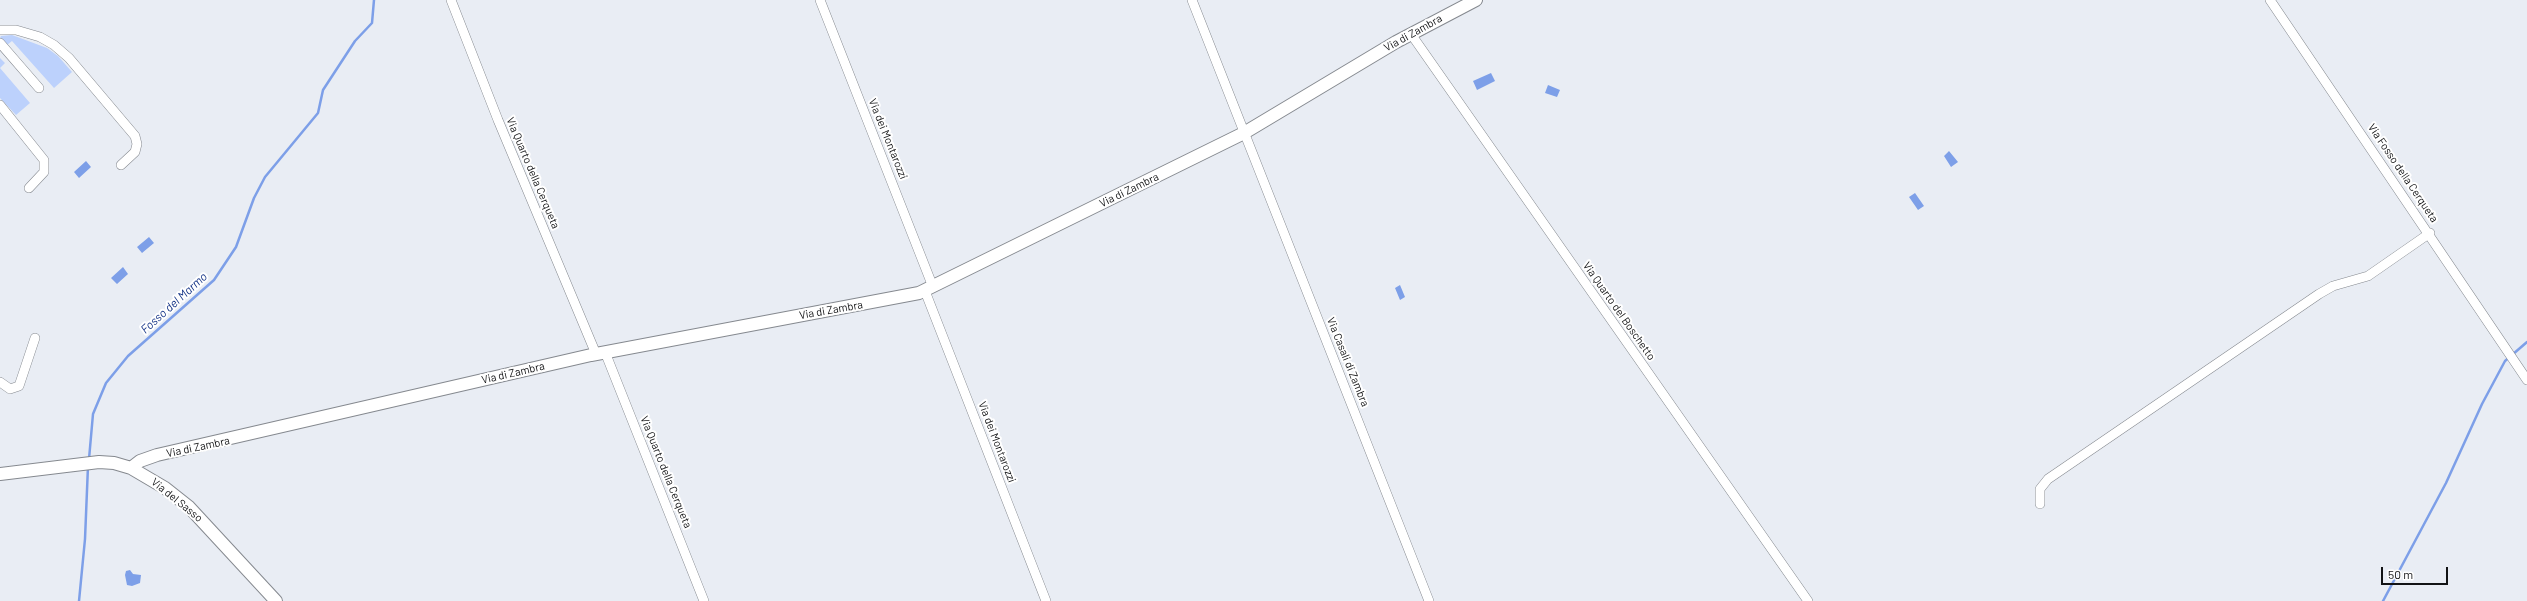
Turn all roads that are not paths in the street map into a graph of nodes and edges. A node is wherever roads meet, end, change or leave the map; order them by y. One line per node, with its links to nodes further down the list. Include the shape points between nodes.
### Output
1 (451, 0): 17 (street, Via Quarto della Cerqueta, via 498,120)
2 (820, 0): 15 (street, Via dei Montarozzi)
3 (1192, 0): 11 (street, Via Casali di Zambra)
4 (1476, 0): 7 (street, Via di Zambra)
5 (2270, 0): 14 (street, Via Fosso della Cerqueta)
6 (0, 30): 12 (street, via 16,30 44,38 69,58 135,136 135,152)
7 (1410, 34): 11 (street, Via di Zambra); 27 (street, Via Quarto del Boschetto)
8 (0, 43): 9 (street)
9 (39, 88)
10 (0, 105): 13 (street, via 44,160 44,172)
11 (1244, 133): 15 (street, Via di Zambra); 26 (street, Via Casali di Zambra)
12 (121, 165)
13 (29, 188)
14 (2430, 233): 18 (street, Via Fosso della Cerqueta); 22 (street, via 2368,276 2333,286 2319,294 2048,479 2040,488)
15 (929, 289): 17 (street, Via di Zambra, via 900,298); 25 (street, Via dei Montarozzi)
16 (35, 338): 19 (street, via 19,386 10,389)
17 (601, 353): 20 (street, Via di Zambra, via 153,456); 24 (street, Via Quarto della Cerqueta)
18 (2527, 380)
19 (0, 382)
20 (131, 468): 21 (street, Via del Sasso, via 99,462); 23 (street, Via del Sasso, via 165,488 189,507)
21 (0, 474)
22 (2040, 504)
23 (276, 601)
24 (704, 601)
25 (1046, 601)
26 (1429, 601)
27 (1808, 601)

